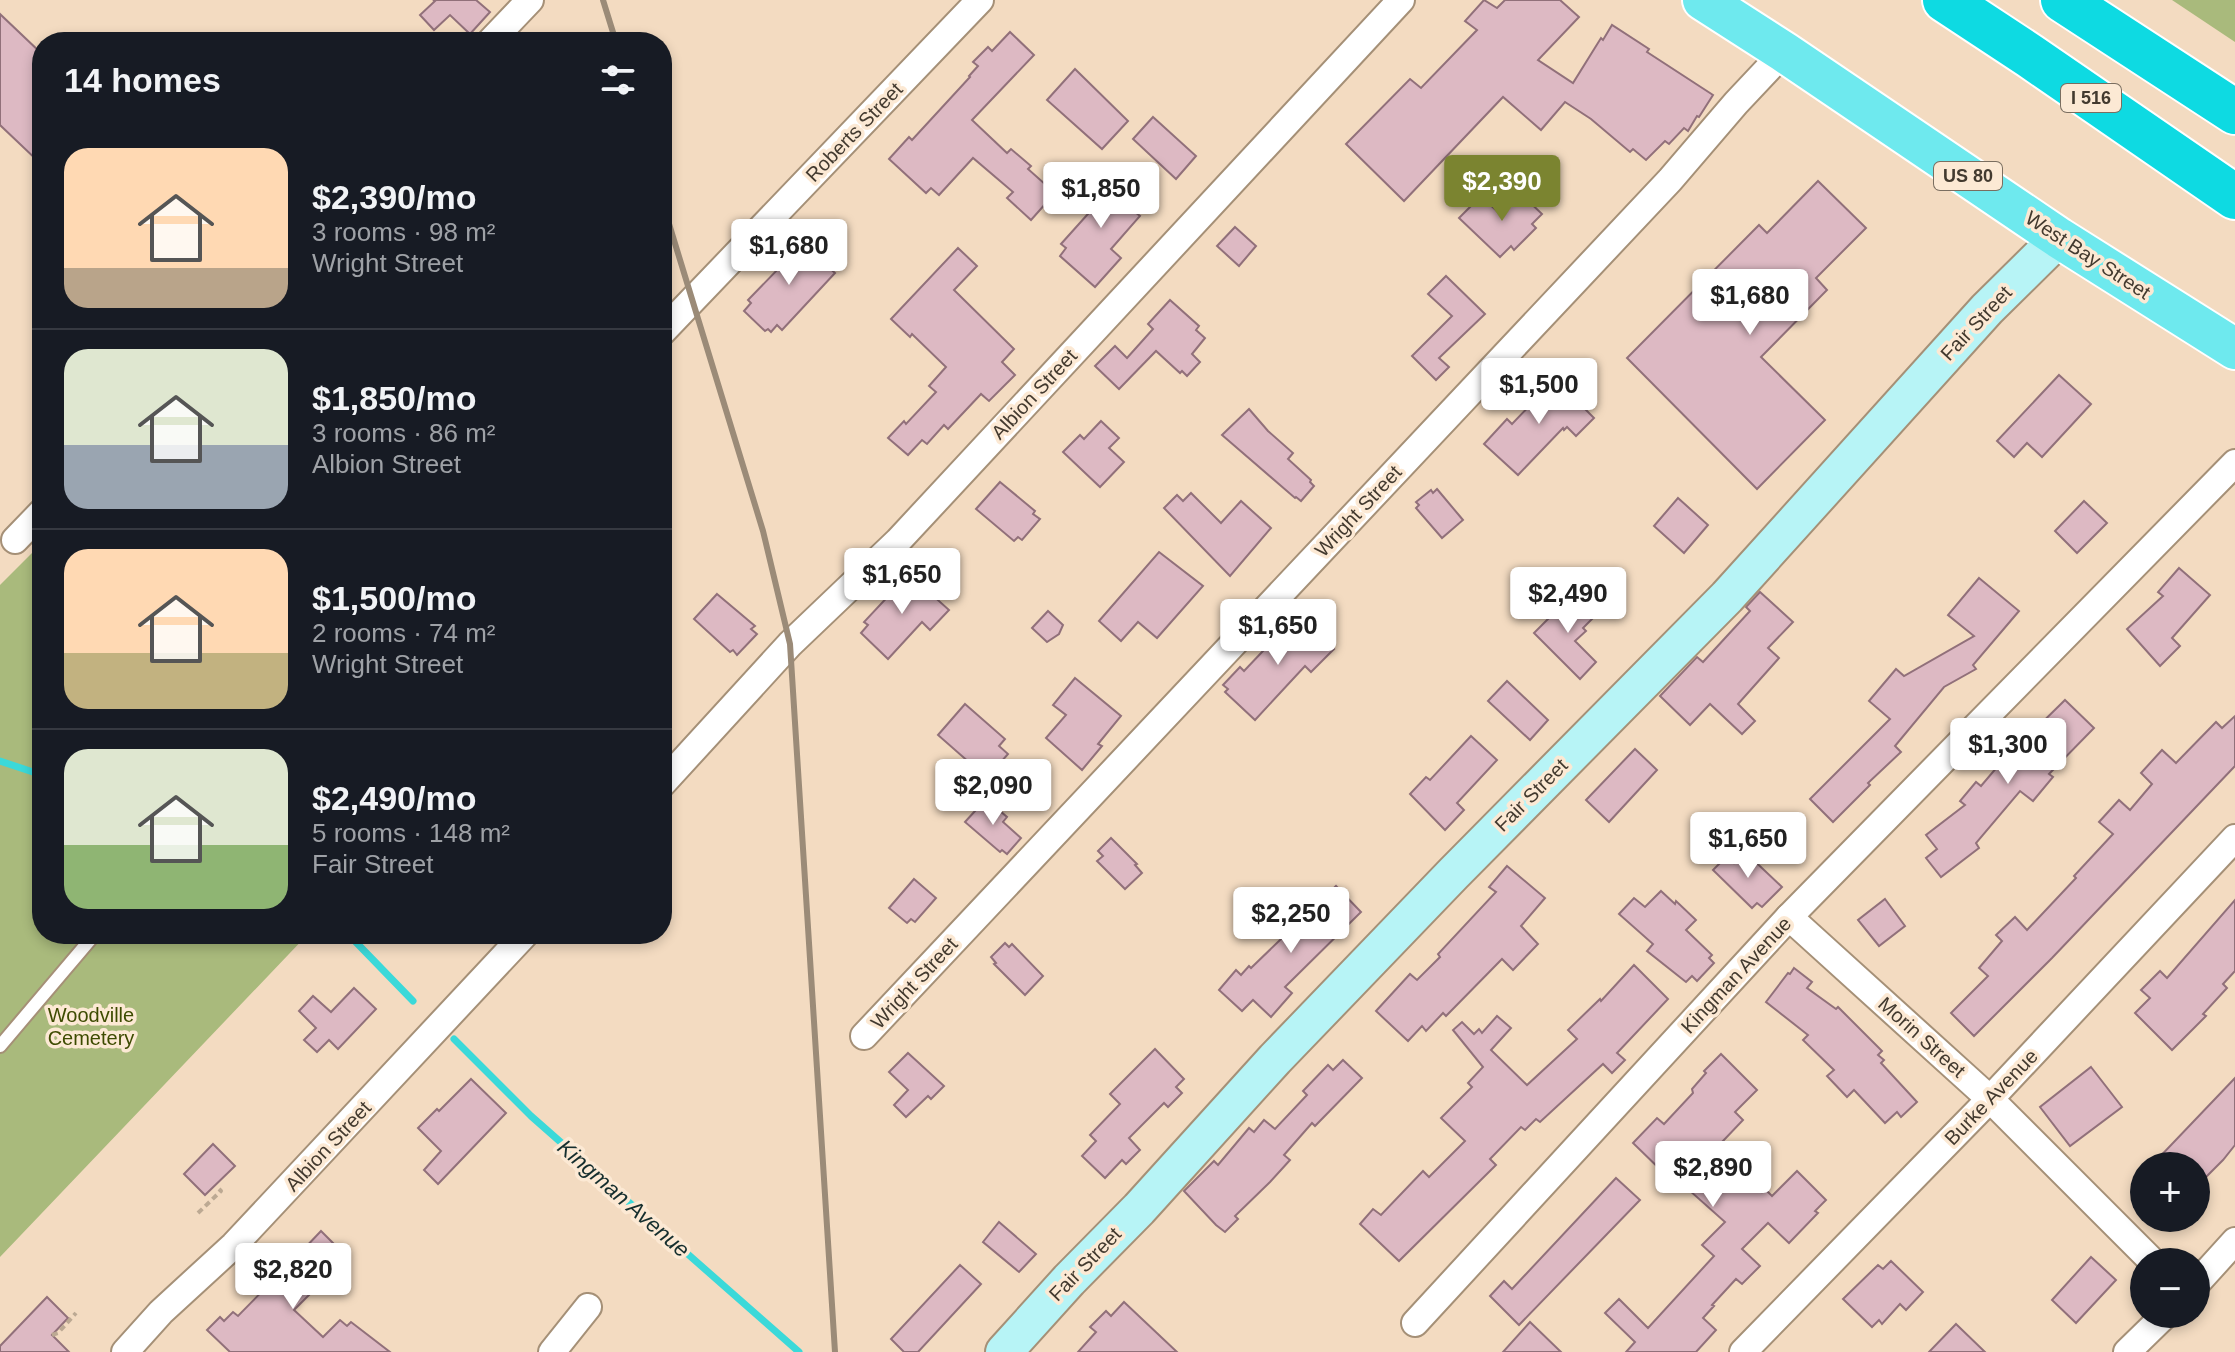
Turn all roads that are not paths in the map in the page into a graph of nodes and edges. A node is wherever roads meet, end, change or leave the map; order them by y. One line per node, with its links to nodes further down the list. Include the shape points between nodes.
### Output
1 (530, 0): 7 (street)
2 (980, 0): 12 (street, Roberts Street)
3 (1401, 0): 17 (street, Albion Street, via 898,541 790,644)
4 (1703, 0): 8 (main road, West Bay Street / US 80)
5 (1945, 0): 10 (highway, I 516)
6 (2063, 0): 9 (highway)
7 (500, 32)
8 (1784, 52): 11 (main road, West Bay Street / US 80); 22 (street, Wright Street, via 1670,180)
9 (2235, 112)
10 (2235, 197)
11 (2059, 238): 13 (main road, West Bay Street / US 80); 33 (street, Fair Street, via 1987,309 1727,597 1275,1059)
12 (672, 322)
13 (2235, 349)
14 (2235, 463): 19 (street, Kingman Avenue)
15 (32, 522): 16 (street)
16 (15, 540)
17 (672, 773)
18 (2235, 838): 24 (street, Burke Avenue)
19 (1789, 917): 24 (street, Morin Street); 29 (street, Kingman Avenue)
20 (87, 944): 23 (lane)
21 (516, 944): 31 (street, Albion Street, via 234,1245)
22 (864, 1036)
23 (0, 1046)
24 (1990, 1099): 26 (street, Morin Street); 34 (street, Burke Avenue)
25 (2235, 1241): 27 (street)
26 (2139, 1248)
27 (2210, 1269)
28 (588, 1307): 32 (street)
29 (1415, 1323)
30 (2152, 1328): 35 (street)
31 (125, 1352)
32 (552, 1352)
33 (1004, 1352)
34 (1743, 1352)
35 (2127, 1352)

